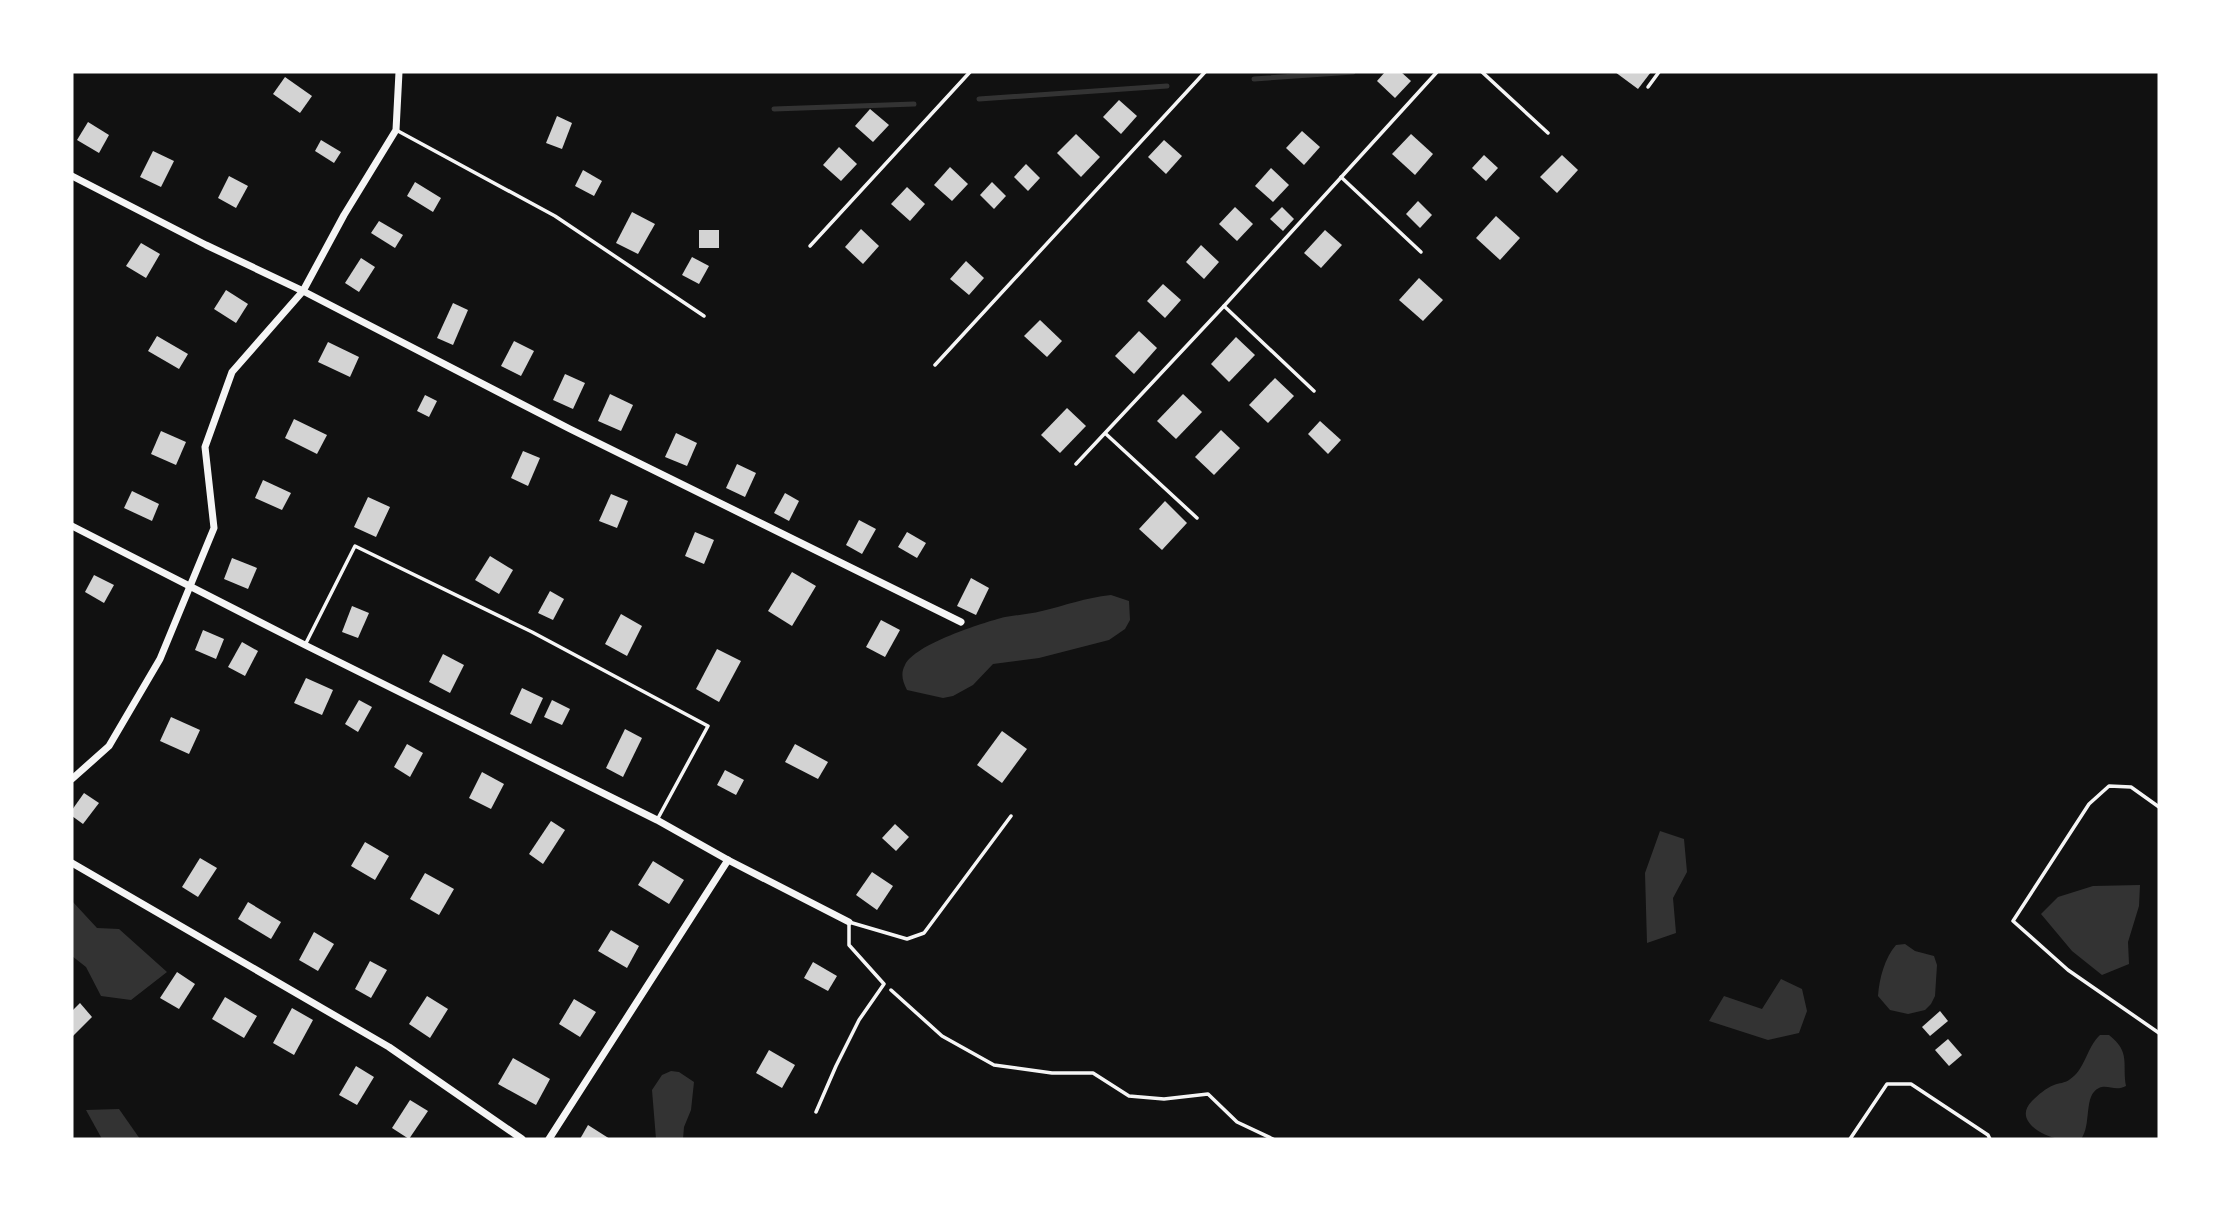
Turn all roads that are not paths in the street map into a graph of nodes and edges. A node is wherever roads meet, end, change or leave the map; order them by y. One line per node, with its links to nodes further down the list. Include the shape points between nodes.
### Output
1 (399, 72): 8 (street)
2 (970, 72): 12 (lane)
3 (1205, 72): 17 (lane)
4 (1437, 72): 11 (lane)
5 (1482, 72): 9 (lane)
6 (1659, 72): 7 (lane)
7 (1648, 88)
8 (396, 130): 14 (street); 16 (lane, via 555,215)
9 (1548, 133)
10 (72, 176): 14 (street)
11 (1341, 177): 13 (lane); 15 (lane)
12 (810, 246)
13 (1420, 251)
14 (303, 291): 23 (street, via 232,372 205,447 214,528); 24 (street)
15 (1224, 306): 18 (lane); 19 (lane)
16 (704, 316)
17 (935, 365)
18 (1314, 391)
19 (1105, 434): 20 (lane); 21 (lane)
20 (1076, 464)
21 (1197, 518)
22 (72, 526): 23 (street)
23 (191, 586): 25 (street); 26 (street, via 160,659 109,746)
24 (961, 622)
25 (305, 645): 29 (street); 29 (lane, via 355,546 532,632 708,726)
26 (72, 779)
27 (2159, 807): 33 (lane, via 2131,787 2109,786 2089,804 2013,921 2068,970)
28 (1011, 816): 32 (lane, via 924,933 907,939)
29 (657, 820): 30 (street)
30 (728, 860): 32 (street); 36 (street)
31 (72, 863): 35 (street, via 389,1047)
32 (849, 922): 34 (lane, via 849,945 884,984 859,1020)
33 (2159, 1033)
34 (816, 1112)
35 (522, 1139)
36 (549, 1139)
37 (1850, 1139): 38 (lane, via 1887,1084 1911,1084)
38 (1990, 1139)

